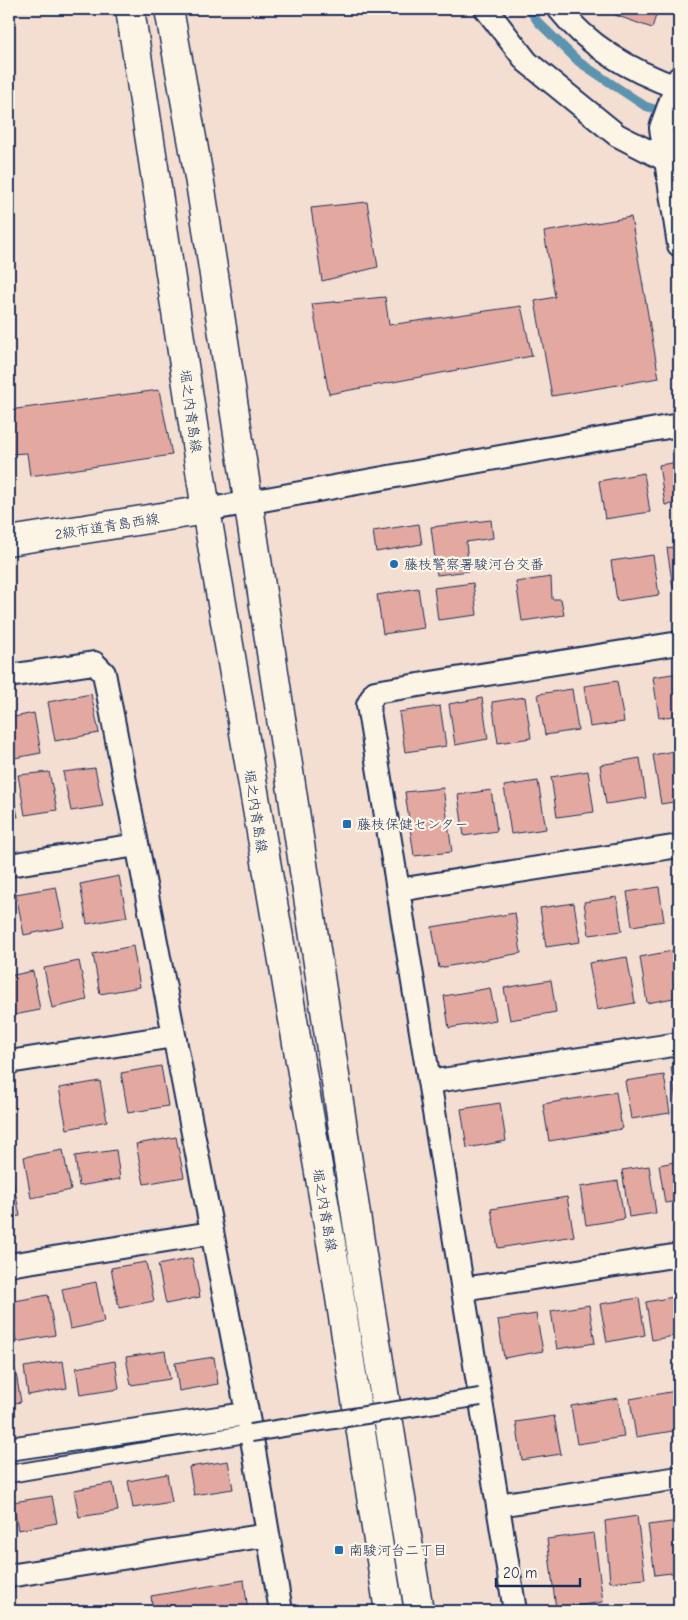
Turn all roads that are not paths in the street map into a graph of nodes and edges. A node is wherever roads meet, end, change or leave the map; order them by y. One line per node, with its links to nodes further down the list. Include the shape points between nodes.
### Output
1 (130, 9): 10 (main road, 堀之内青島線)
2 (169, 9): 9 (main road, via 201,189)
3 (486, 9): 6 (street, via 527,62 617,135)
4 (559, 9): 5 (street, via 601,50 643,73)
5 (677, 86): 6 (street, via 661,128)
6 (666, 160): 7 (street)
7 (679, 245)
8 (679, 425): 9 (street)
9 (249, 504): 10 (street); 36 (main road)
10 (206, 510): 11 (main road, 2級市道青島西線); 35 (main road, 堀之内青島線, via 335,1266)
11 (9, 541)
12 (679, 643): 17 (street, via 374,692 368,704)
13 (9, 676): 14 (street, via 94,663 104,673)
14 (137, 845): 16 (street); 18 (street)
15 (679, 846): 17 (street)
16 (9, 865)
17 (398, 890): 21 (street)
18 (174, 1036): 20 (street); 22 (street)
19 (679, 1044): 21 (street)
20 (9, 1062)
21 (429, 1082): 25 (street)
22 (211, 1233): 24 (street); 27 (street)
23 (679, 1255): 25 (street)
24 (9, 1265)
25 (463, 1289): 26 (street)
26 (480, 1397): 27 (street, bridge); 31 (street)
27 (248, 1423): 28 (street); 29 (street); 32 (street)
28 (9, 1449)
29 (9, 1474)
30 (679, 1478): 31 (street)
31 (498, 1505): 37 (street)
32 (267, 1535): 33 (street); 34 (street)
33 (9, 1576)
34 (281, 1611)
35 (389, 1611)
36 (419, 1611)
37 (515, 1611)

